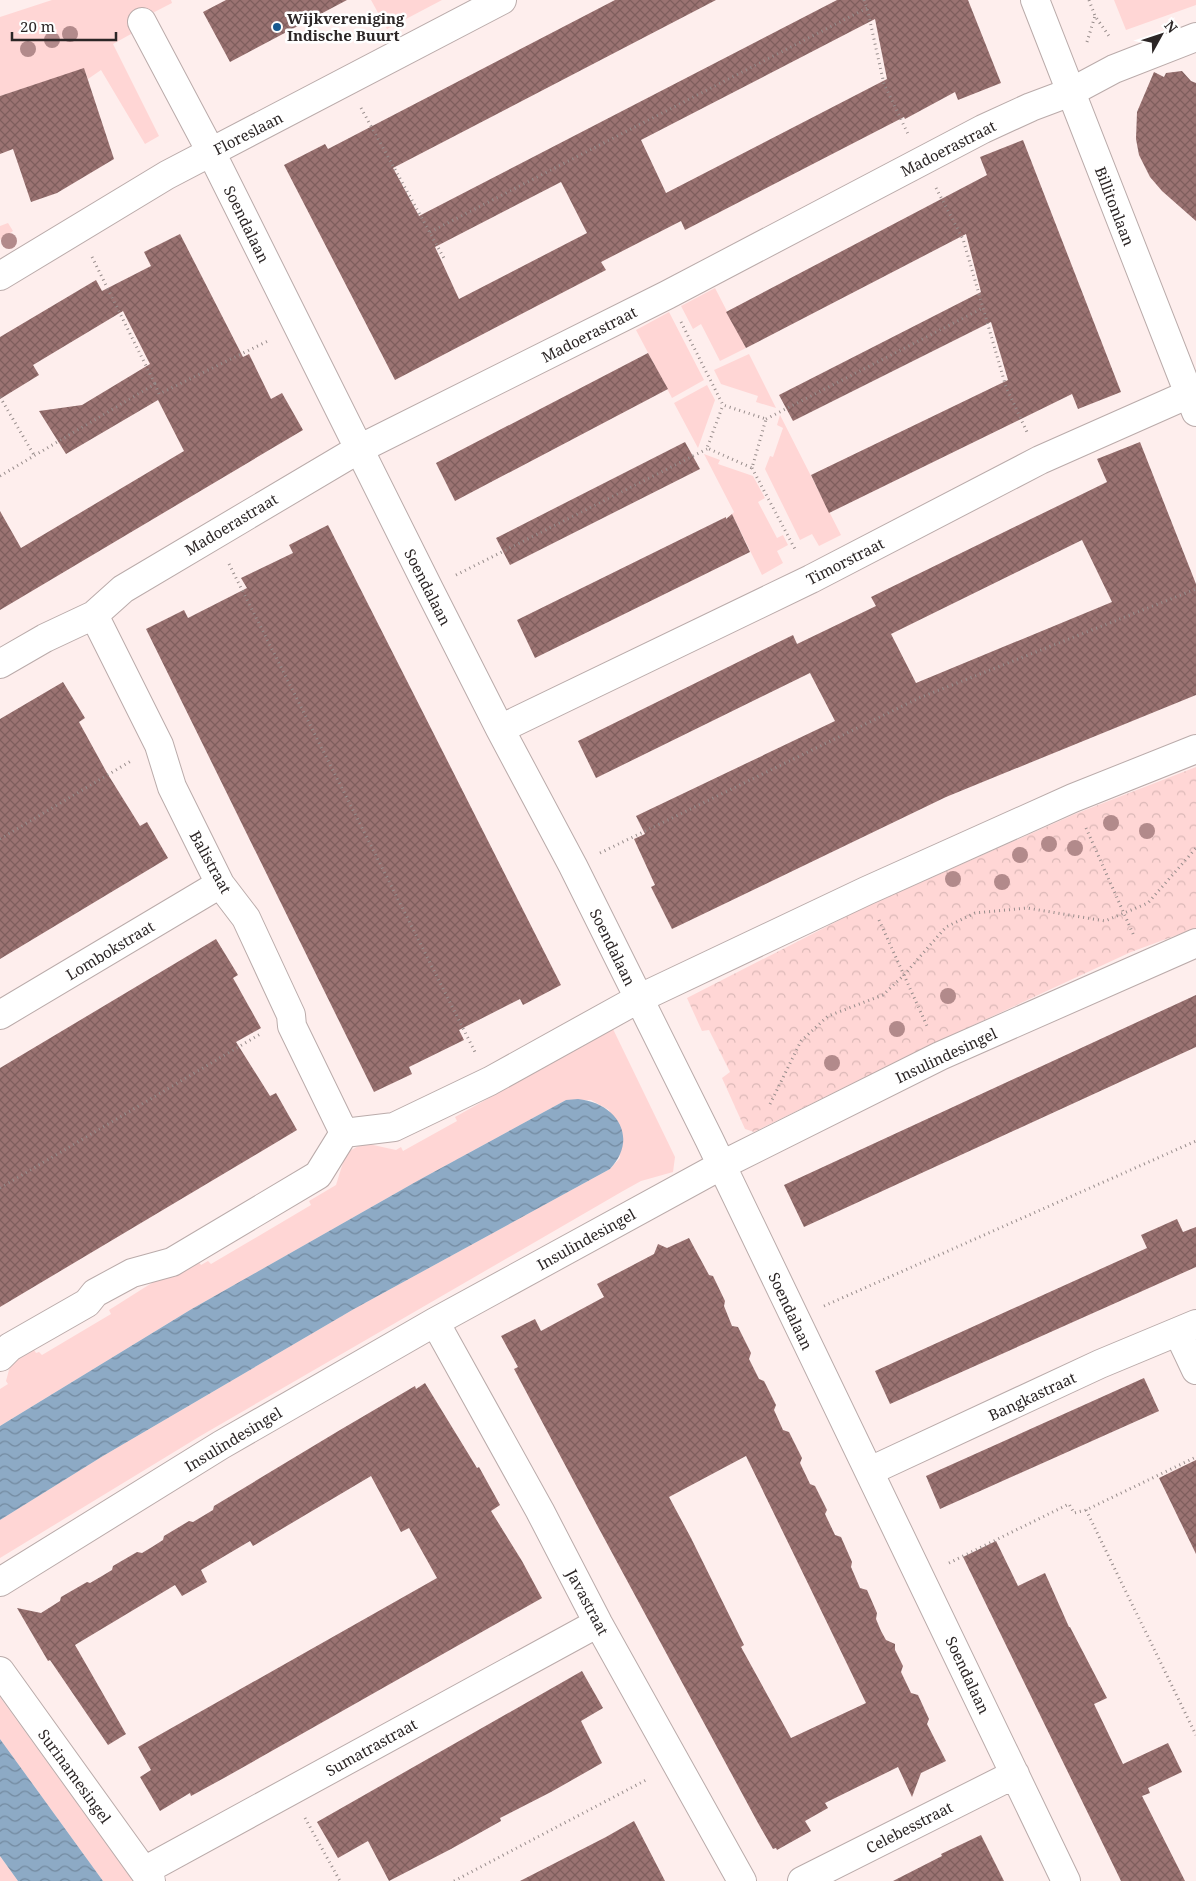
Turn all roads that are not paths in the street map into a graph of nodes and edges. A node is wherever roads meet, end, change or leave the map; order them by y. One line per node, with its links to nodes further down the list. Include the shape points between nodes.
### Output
1 (502, 0): 6 (street, Floreslaan)
2 (1035, 0): 5 (street, Billitonlaan)
3 (142, 22): 6 (street, Soendalaan)
4 (1196, 37): 5 (street, Madoerastraat, via 1114,68)
5 (1071, 92): 8 (street, Billitonlaan); 9 (street, Madoerastraat, via 983,129 667,295)
6 (211, 152): 7 (street, Floreslaan); 9 (street, Soendalaan)
7 (0, 276)
8 (1192, 403): 12 (street, Timorstraat, via 1040,460 811,579)
9 (358, 449): 10 (street, Madoerastraat, via 123,589); 12 (street, Soendalaan)
10 (94, 615): 11 (street, Madoerastraat); 14 (street, Balistraat, via 159,744 172,787)
11 (0, 664)
12 (500, 728): 16 (street, Soendalaan)
13 (1196, 749): 16 (street, via 1073,798)
14 (220, 884): 17 (street, Lombokstraat); 18 (street, Balistraat, via 246,918 291,1015 292,1026)
15 (1196, 943): 19 (street, Insulindesingel, via 940,1056)
16 (638, 999): 18 (street, via 490,1081 394,1126); 19 (street, Soendalaan)
17 (0, 1015)
18 (344, 1133): 22 (street, via 318,1175 172,1262 132,1273 95,1293 87,1303)
19 (722, 1165): 20 (street, Insulindesingel); 24 (street, Soendalaan)
20 (435, 1322): 25 (street, Insulindesingel, via 221,1445); 26 (street, Javastraat, via 540,1510)
21 (1187, 1328): 23 (street); 24 (street, Bangkastraat, via 1100,1364)
22 (0, 1357)
23 (1196, 1370)
24 (870, 1472): 28 (street, Soendalaan)
25 (0, 1582)
26 (598, 1623): 29 (street, Sumatrastraat, via 290,1791); 30 (street, Javastraat)
27 (0, 1671): 29 (street, Surinamesingel)
28 (1015, 1774): 31 (street, Celebesstraat); 32 (street, Soendalaan)
29 (147, 1876)
30 (742, 1881)
31 (802, 1881)
32 (1066, 1881)

